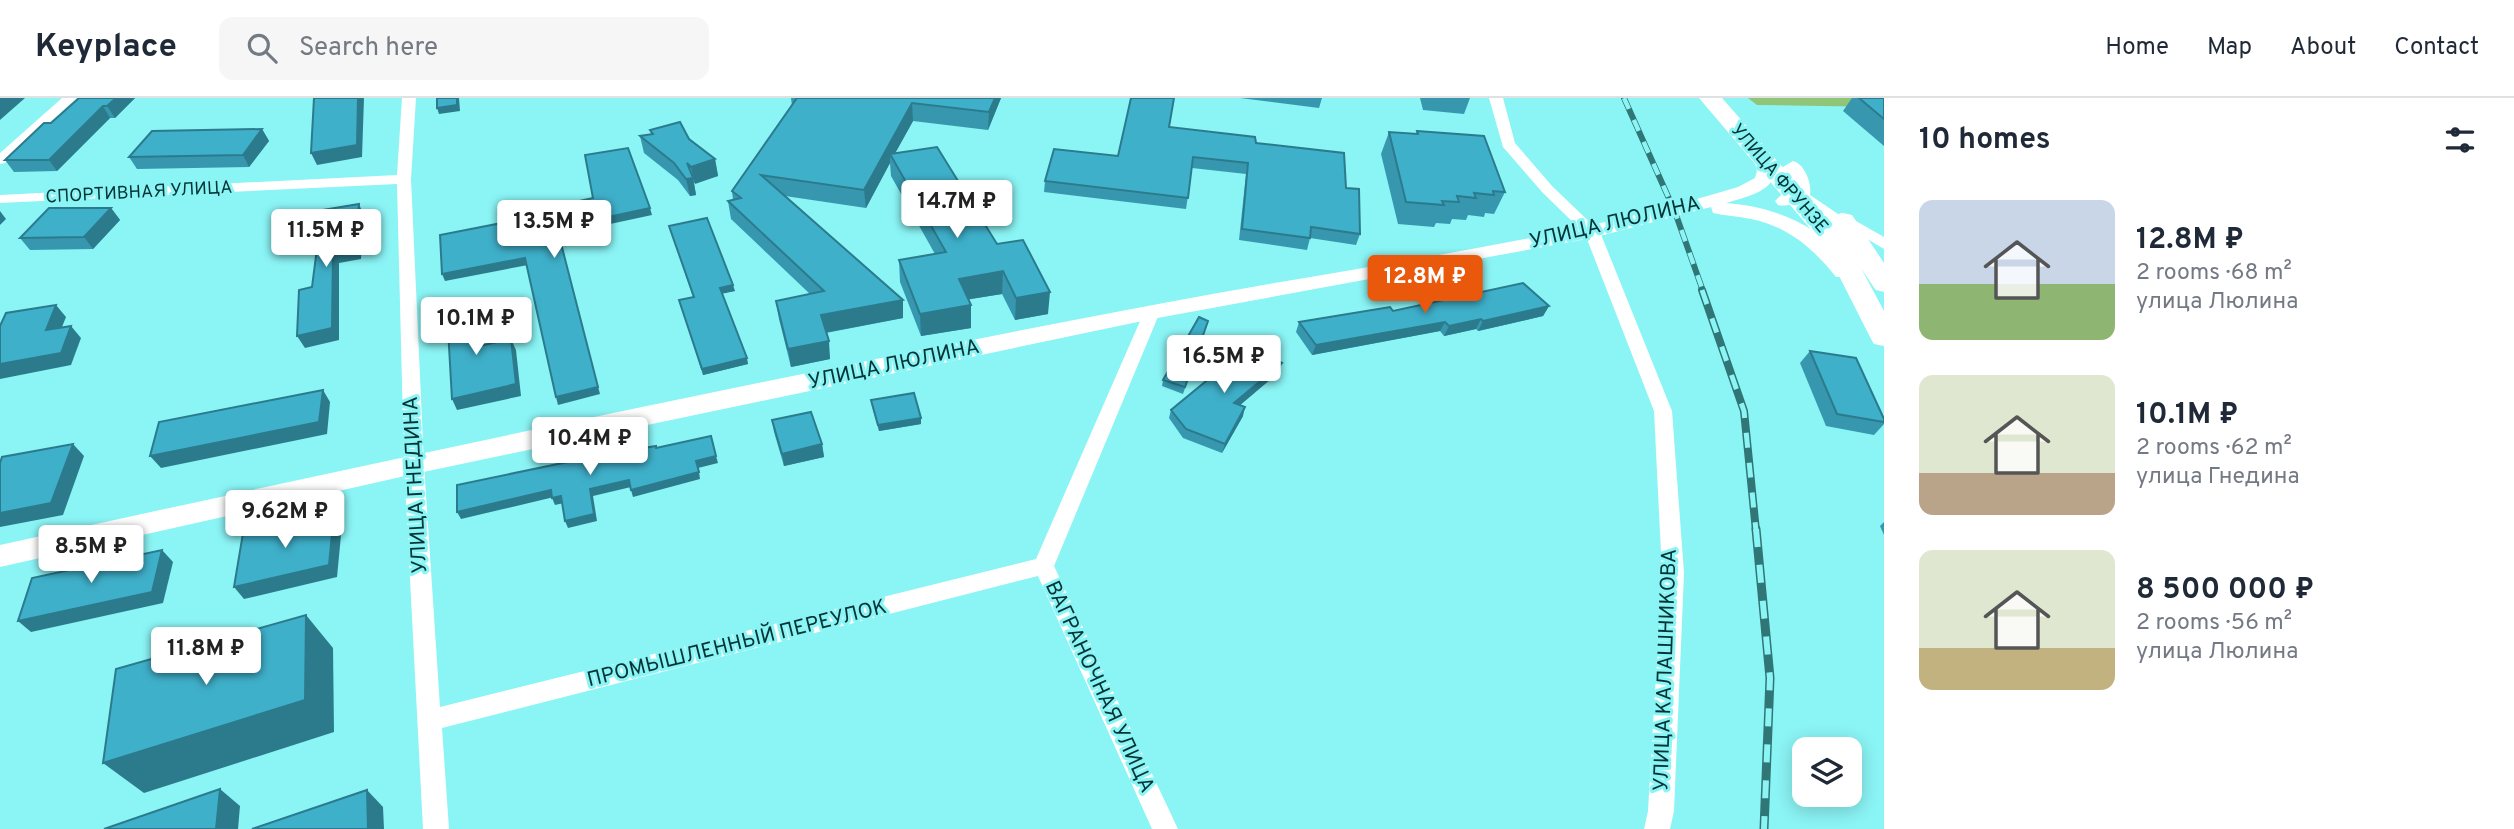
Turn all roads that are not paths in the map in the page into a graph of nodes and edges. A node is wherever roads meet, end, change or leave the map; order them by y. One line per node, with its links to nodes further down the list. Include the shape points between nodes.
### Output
1 (70, 98): 7 (street)
2 (409, 98): 9 (street, УЛИЦА ГНЕДИНА)
3 (1496, 98): 16 (street, УЛИЦА КАЛАШНИКОВА, via 1508,144 1546,189)
4 (1710, 98): 6 (highway, УЛИЦА ФРУНЗЕ)
5 (1726, 98): 8 (highway, УЛИЦА ФРУНЗЕ)
6 (1763, 159): 10 (main road, via 1766,176); 11 (highway, УЛИЦА ФРУНЗЕ)
7 (0, 160)
8 (1793, 167): 11 (main road, via 1801,189); 15 (highway, УЛИЦА ФРУНЗЕ)
9 (404, 179): 12 (street, СПОРТИВНАЯ УЛИЦА); 22 (street, УЛИЦА ГНЕДИНА)
10 (1753, 188): 11 (main road); 14 (main road, УЛИЦА ЛЮЛИНА)
11 (1799, 198): 13 (main road); 18 (main road, via 1846,232); 19 (highway, УЛИЦА ФРУНЗЕ, via 1831,239)
12 (0, 199)
13 (1720, 209): 14 (main road); 19 (main road, via 1761,213 1804,232 1824,247)
14 (1675, 212): 16 (main road, УЛИЦА ЛЮЛИНА)
15 (1842, 218): 17 (street); 18 (highway, УЛИЦА ФРУНЗЕ)
16 (1592, 232): 20 (main road, УЛИЦА ЛЮЛИНА); 28 (street, УЛИЦА КАЛАШНИКОВА, via 1663,411 1673,573)
17 (1884, 243)
18 (1884, 284)
19 (1858, 289): 21 (highway, УЛИЦА ФРУНЗЕ)
20 (1152, 312): 22 (main road, УЛИЦА ЛЮЛИНА); 24 (street, ВАГРАНОЧНАЯ УЛИЦА)
21 (1884, 337)
22 (414, 464): 23 (main road, УЛИЦА ЛЮЛИНА); 25 (street, УЛИЦА ГНЕДИНА)
23 (0, 556)
24 (1044, 566): 25 (street, ПРОМЫШЛЕННЫЙ ПЕРЕУЛОК); 27 (street, ВАГРАНОЧНАЯ УЛИЦА)
25 (429, 721): 26 (street, УЛИЦА ГНЕДИНА)
26 (436, 829)
27 (1165, 829)
28 (1657, 829)

